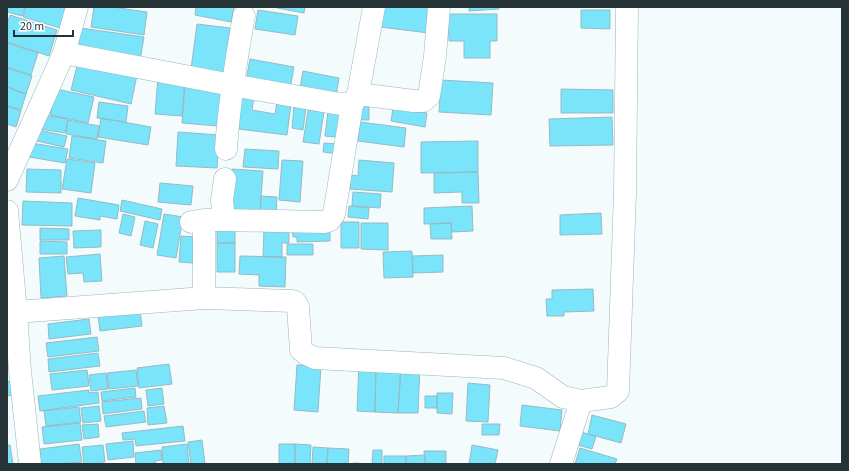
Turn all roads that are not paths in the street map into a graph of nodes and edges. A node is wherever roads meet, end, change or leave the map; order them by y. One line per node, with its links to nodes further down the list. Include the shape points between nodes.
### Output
1 (77, 7): 6 (street)
2 (374, 7): 8 (street)
3 (439, 7): 8 (street, via 429,96 423,101)
4 (627, 7): 17 (street, via 625,193 618,391 611,397)
5 (244, 16): 7 (street)
6 (64, 53): 7 (street); 11 (street)
7 (232, 85): 8 (street, via 334,103); 9 (street)
8 (355, 99): 13 (street, via 334,214 330,220)
9 (226, 148)
10 (225, 179): 13 (street, via 222,200)
11 (7, 180)
12 (7, 211): 15 (street)
13 (206, 221): 14 (street)
14 (204, 298): 15 (street); 17 (street, via 296,302 302,350 315,358 504,368 536,378 563,397)
15 (16, 312): 16 (street)
16 (13, 372): 18 (street)
17 (581, 401): 19 (street)
18 (30, 464)
19 (561, 464)

